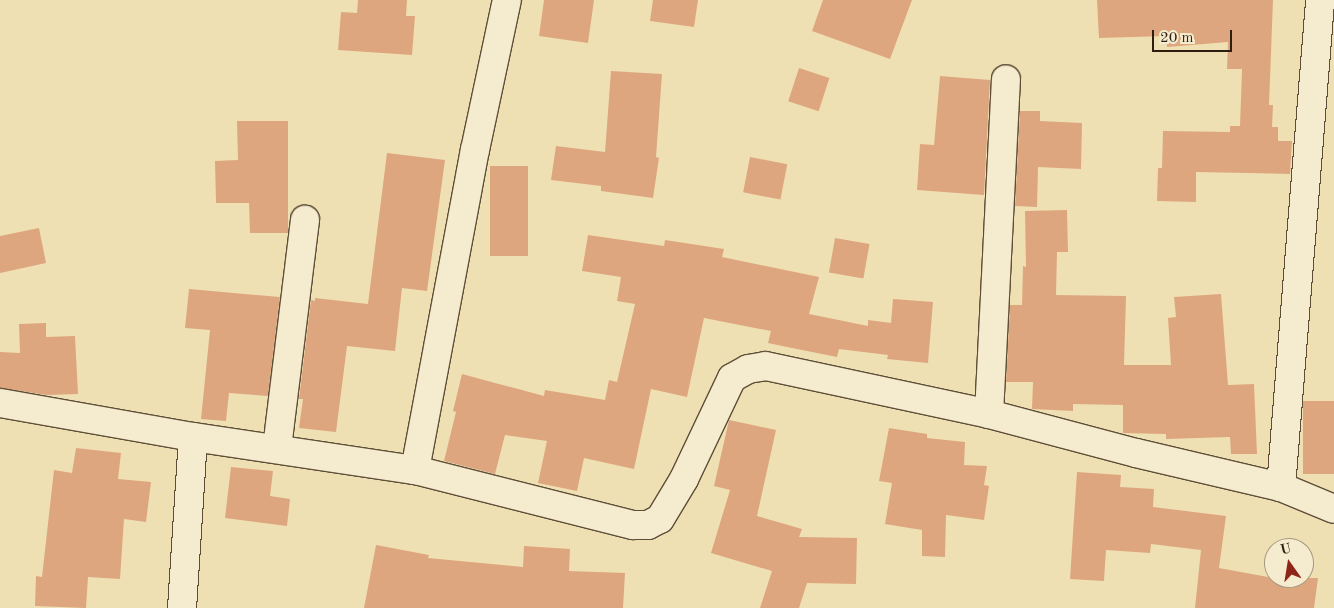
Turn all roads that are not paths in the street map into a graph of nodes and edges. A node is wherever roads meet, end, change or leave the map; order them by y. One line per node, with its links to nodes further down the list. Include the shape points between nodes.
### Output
1 (507, 0): 9 (street, via 475,150)
2 (1320, 0): 10 (street)
3 (1006, 79): 6 (street)
4 (305, 220): 8 (street)
5 (0, 403): 7 (street)
6 (988, 414): 9 (street, via 766,366 748,370 732,378 684,479 660,519 648,525 634,525); 10 (street)
7 (194, 437): 8 (street); 12 (street)
8 (277, 448): 9 (street)
9 (415, 470)
10 (1281, 487): 11 (street)
11 (1334, 509)
12 (182, 608)

